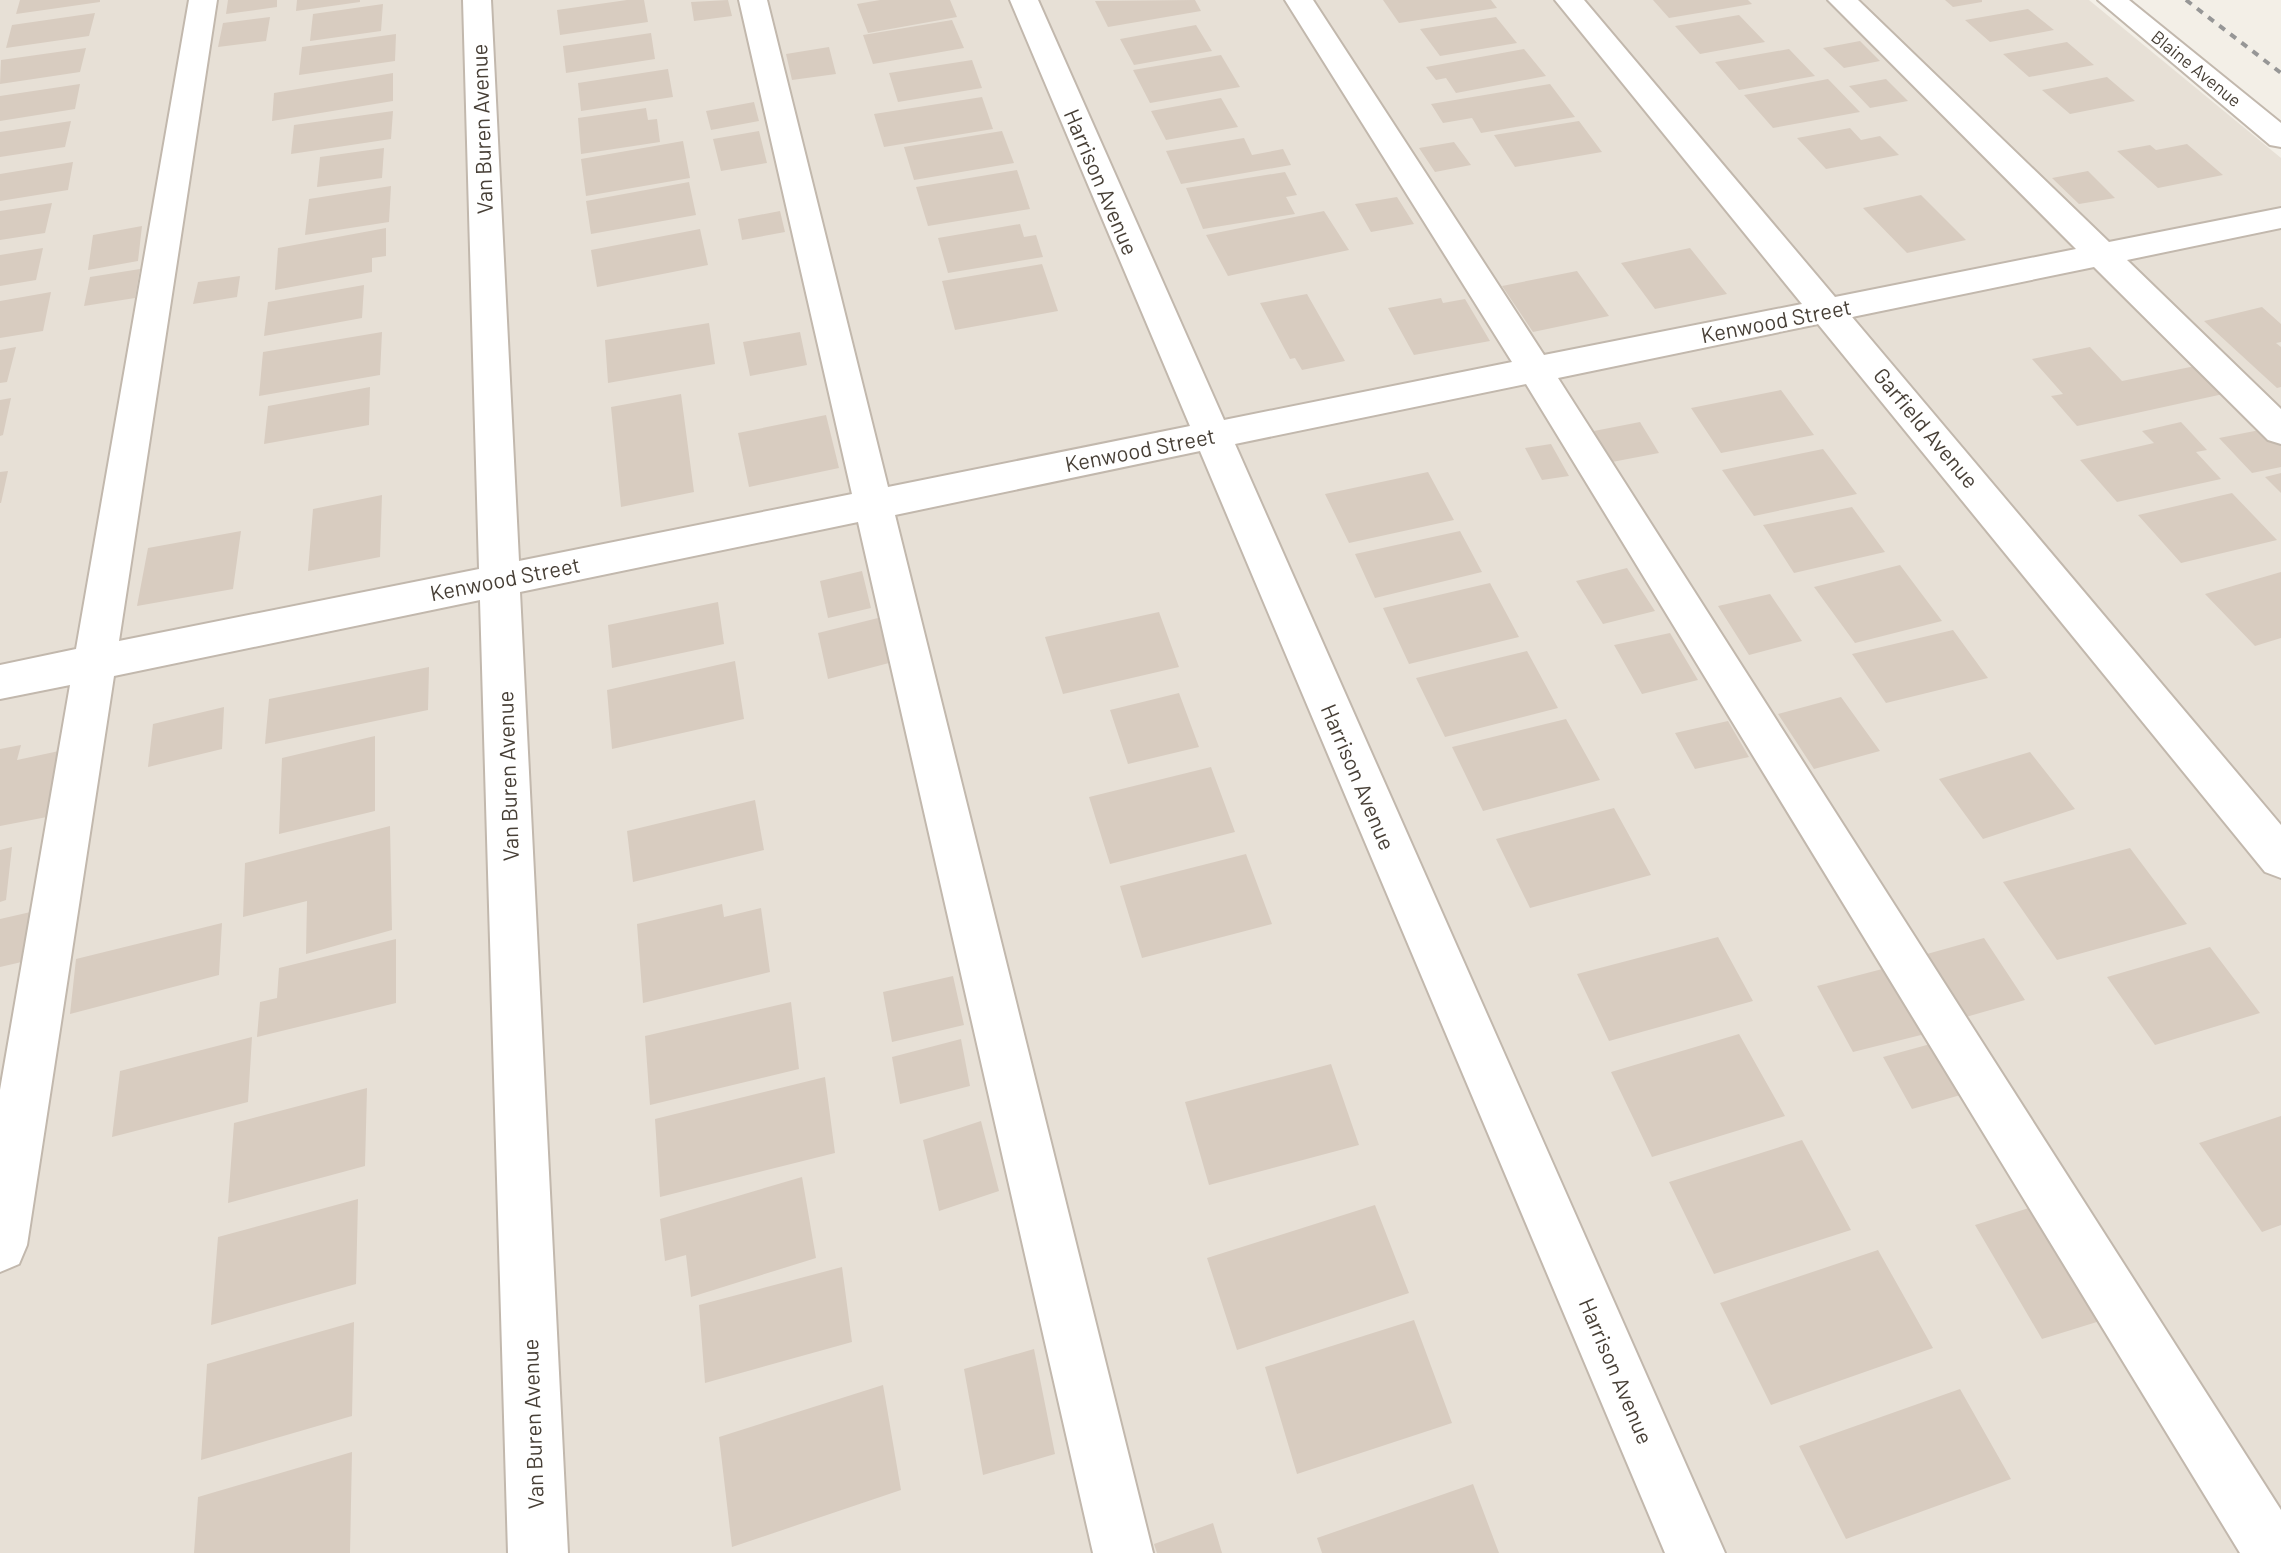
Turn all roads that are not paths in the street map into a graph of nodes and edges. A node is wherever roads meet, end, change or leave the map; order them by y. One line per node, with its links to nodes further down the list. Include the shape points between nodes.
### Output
1 (203, 0): 18 (street)
2 (477, 0): 17 (street, Van Buren Avenue)
3 (753, 0): 16 (street)
4 (1024, 0): 15 (street, Harrison Avenue)
5 (1299, 0): 13 (street)
6 (1569, 0): 12 (street, Garfield Avenue)
7 (1842, 0): 11 (street)
8 (2112, 0): 9 (street, Blaine Avenue)
9 (2281, 138)
10 (2281, 218): 11 (street, Kenwood Street)
11 (2102, 255): 12 (street, Kenwood Street); 14 (street)
12 (1829, 310): 13 (street, Kenwood Street); 20 (street, Garfield Avenue)
13 (1535, 370): 15 (street, Kenwood Street); 25 (street)
14 (2281, 431)
15 (1210, 436): 16 (street, Kenwood Street); 24 (street, Harrison Avenue)
16 (872, 505): 17 (street, Kenwood Street); 23 (street)
17 (501, 580): 18 (street, Kenwood Street); 22 (street, Van Buren Avenue)
18 (92, 663): 19 (street, Kenwood Street); 21 (street)
19 (0, 682)
20 (2281, 858)
21 (0, 1245)
22 (538, 1553)
23 (1123, 1553)
24 (1695, 1553)
25 (2274, 1553)

